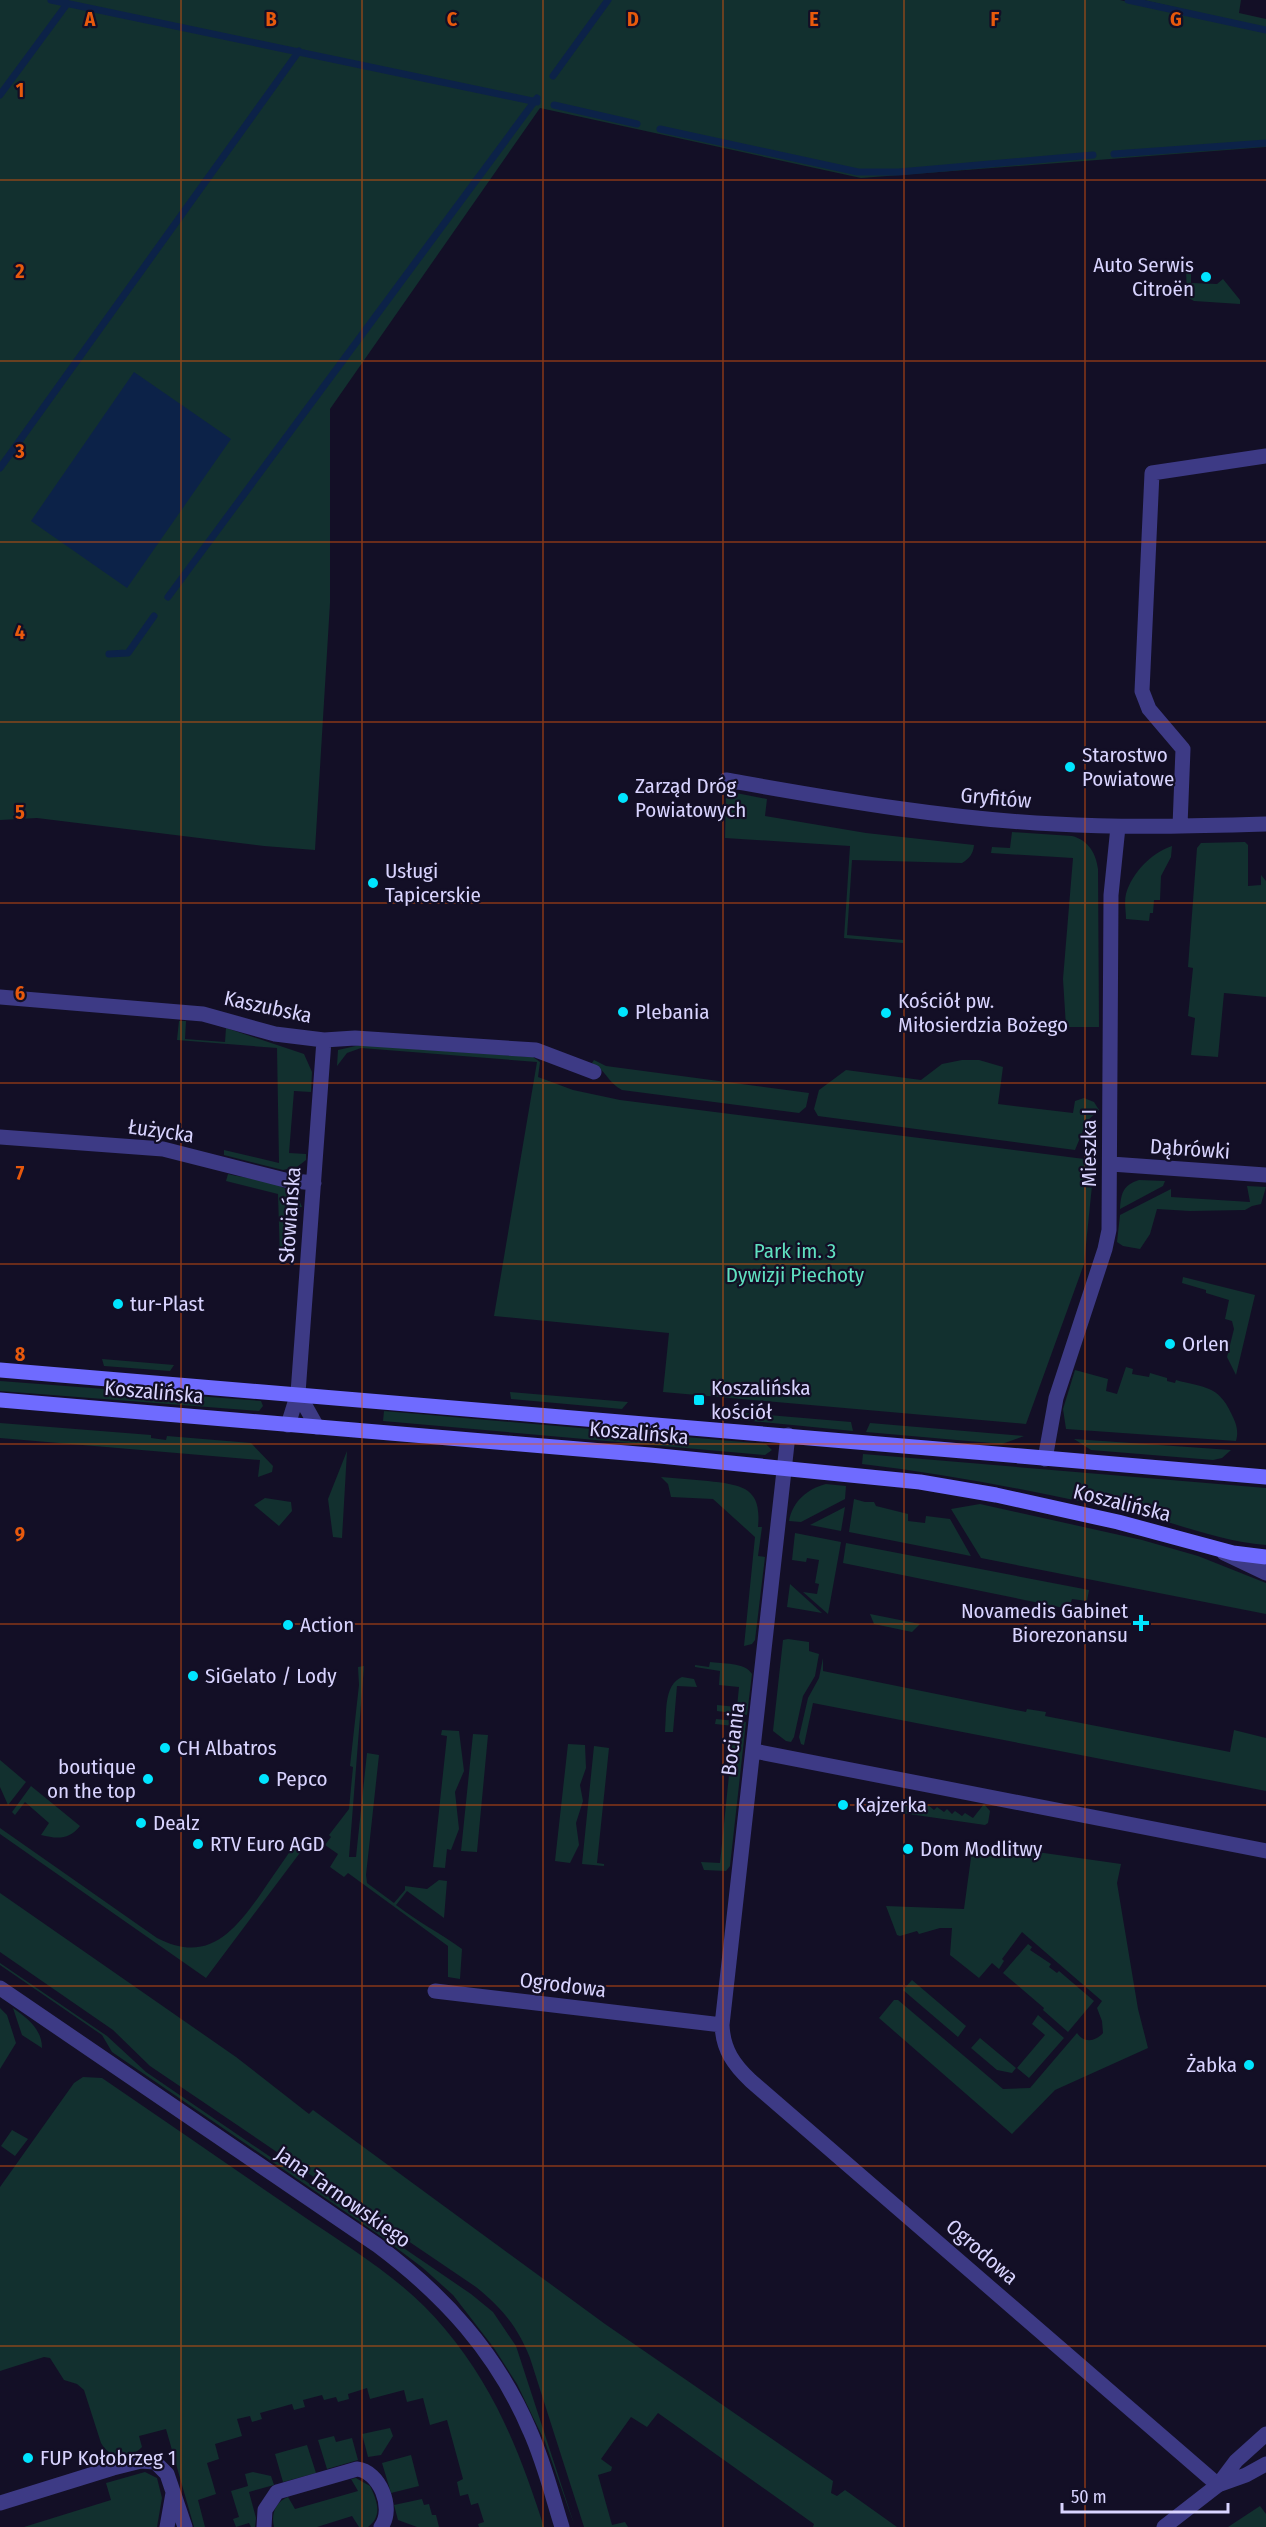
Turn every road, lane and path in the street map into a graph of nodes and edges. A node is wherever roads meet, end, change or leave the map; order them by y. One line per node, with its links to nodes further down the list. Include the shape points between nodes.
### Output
1 (1266, 456): 4 (street, via 1152,473 1142,691 1149,709 1183,749)
2 (726, 780): 5 (street, Gryfitów, via 954,816)
3 (1266, 824): 4 (street, Gryfitów)
4 (1180, 826): 5 (street, Gryfitów)
5 (1118, 827): 10 (street, Mieszka I, via 1111,895)
6 (0, 997): 7 (street, Kaszubska, via 203,1014 274,1034)
7 (324, 1040): 8 (street, Kaszubska, via 355,1038 536,1050); 12 (street, Słowiańska)
8 (594, 1072)
9 (0, 1137): 12 (street, Łużycka, via 163,1149 285,1180)
10 (1111, 1164): 11 (street, Dąbrówki); 19 (street, Mieszka I, via 1105,1250 1056,1398)
11 (1266, 1175)
12 (314, 1183): 14 (street, Słowiańska)
13 (0, 1370): 14 (main road, Koszalińska)
14 (298, 1393): 16 (street, Słowiańska); 17 (street); 18 (main road, Koszalińska)
15 (0, 1400): 16 (main road, Koszalińska)
16 (288, 1425): 17 (main road, Koszalińska)
17 (317, 1427): 20 (main road, Koszalińska)
18 (788, 1435): 19 (main road, Koszalińska); 20 (street, Bociania)
19 (1045, 1459): 21 (main road, Koszalińska)
20 (784, 1468): 22 (main road, Koszalińska, via 955,1487 1108,1520); 25 (street, Bociania)
21 (1266, 1477)
22 (1213, 1548): 23 (main road, Koszalińska); 24 (street)
23 (1266, 1557)
24 (1266, 1573)
25 (753, 1751): 26 (street); 29 (street, Bociania)
26 (1266, 1851)
27 (0, 1988): 40 (street, Jana Tarnowskiego, via 377,2245 432,2288 472,2334 509,2389 539,2453)
28 (435, 1991): 29 (street, Ogrodowa)
29 (722, 2025): 30 (street, Bociania)
30 (725, 2047): 33 (street, Ogrodowa, via 751,2081)
31 (1266, 2434): 33 (street, via 1236,2461)
32 (1266, 2464): 33 (street)
33 (1218, 2486): 41 (street)
34 (173, 2490): 35 (street, via 167,2474 155,2462 141,2461); 36 (street); 37 (street)
35 (0, 2503)
36 (167, 2527)
37 (185, 2527)
38 (264, 2527): 39 (street, via 265,2510 277,2493 357,2469 377,2479 386,2510)
39 (381, 2527)
40 (562, 2527)
41 (1164, 2527)

